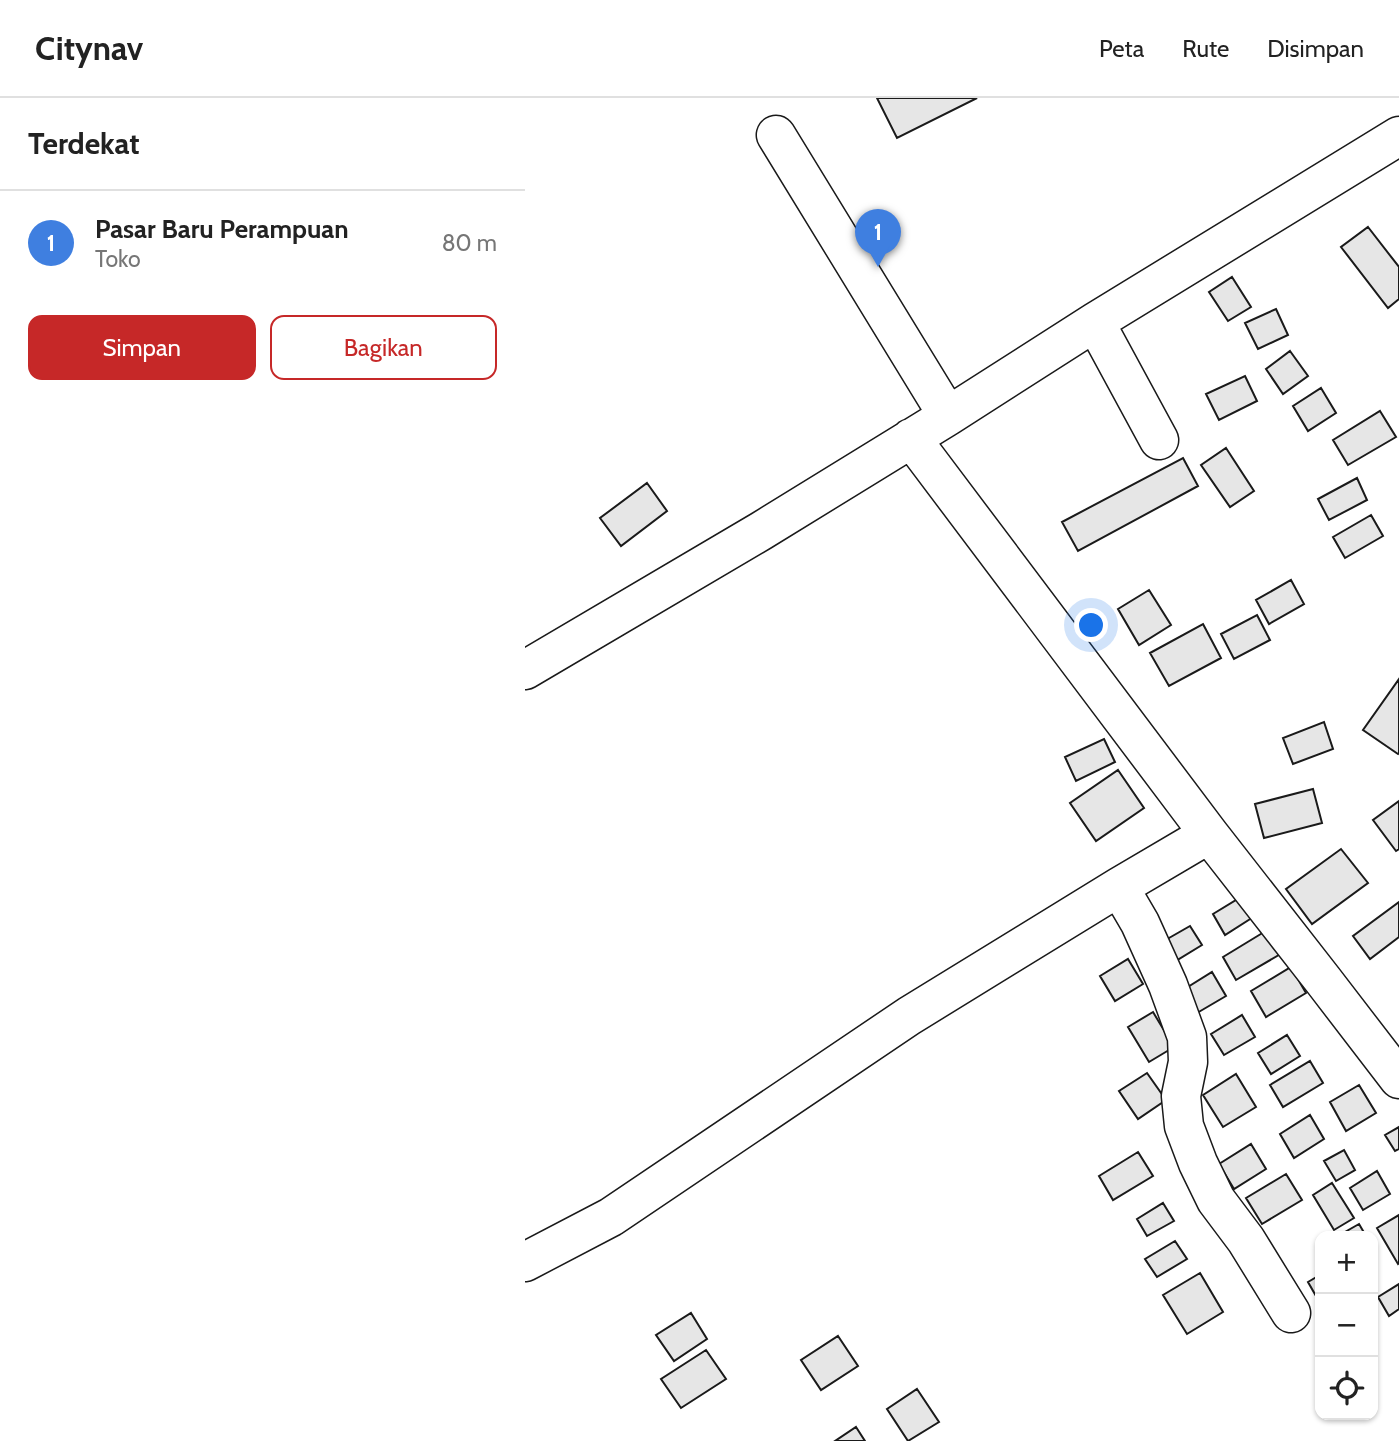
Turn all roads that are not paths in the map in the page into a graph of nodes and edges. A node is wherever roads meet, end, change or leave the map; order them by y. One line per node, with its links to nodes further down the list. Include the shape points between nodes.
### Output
1 (776, 135): 4 (street)
2 (1399, 136): 3 (street)
3 (1095, 322): 4 (street); 6 (street)
4 (949, 416): 5 (street)
5 (911, 438): 7 (street); 8 (street)
6 (1159, 440)
7 (525, 670)
8 (1209, 834): 9 (street); 10 (street)
9 (1119, 887): 11 (street, via 909,1016 611,1217); 12 (street, via 1140,923 1187,1037 1188,1062 1181,1096 1184,1126 1198,1163 1216,1200)
10 (1399, 1079)
11 (525, 1262)
12 (1291, 1313)

